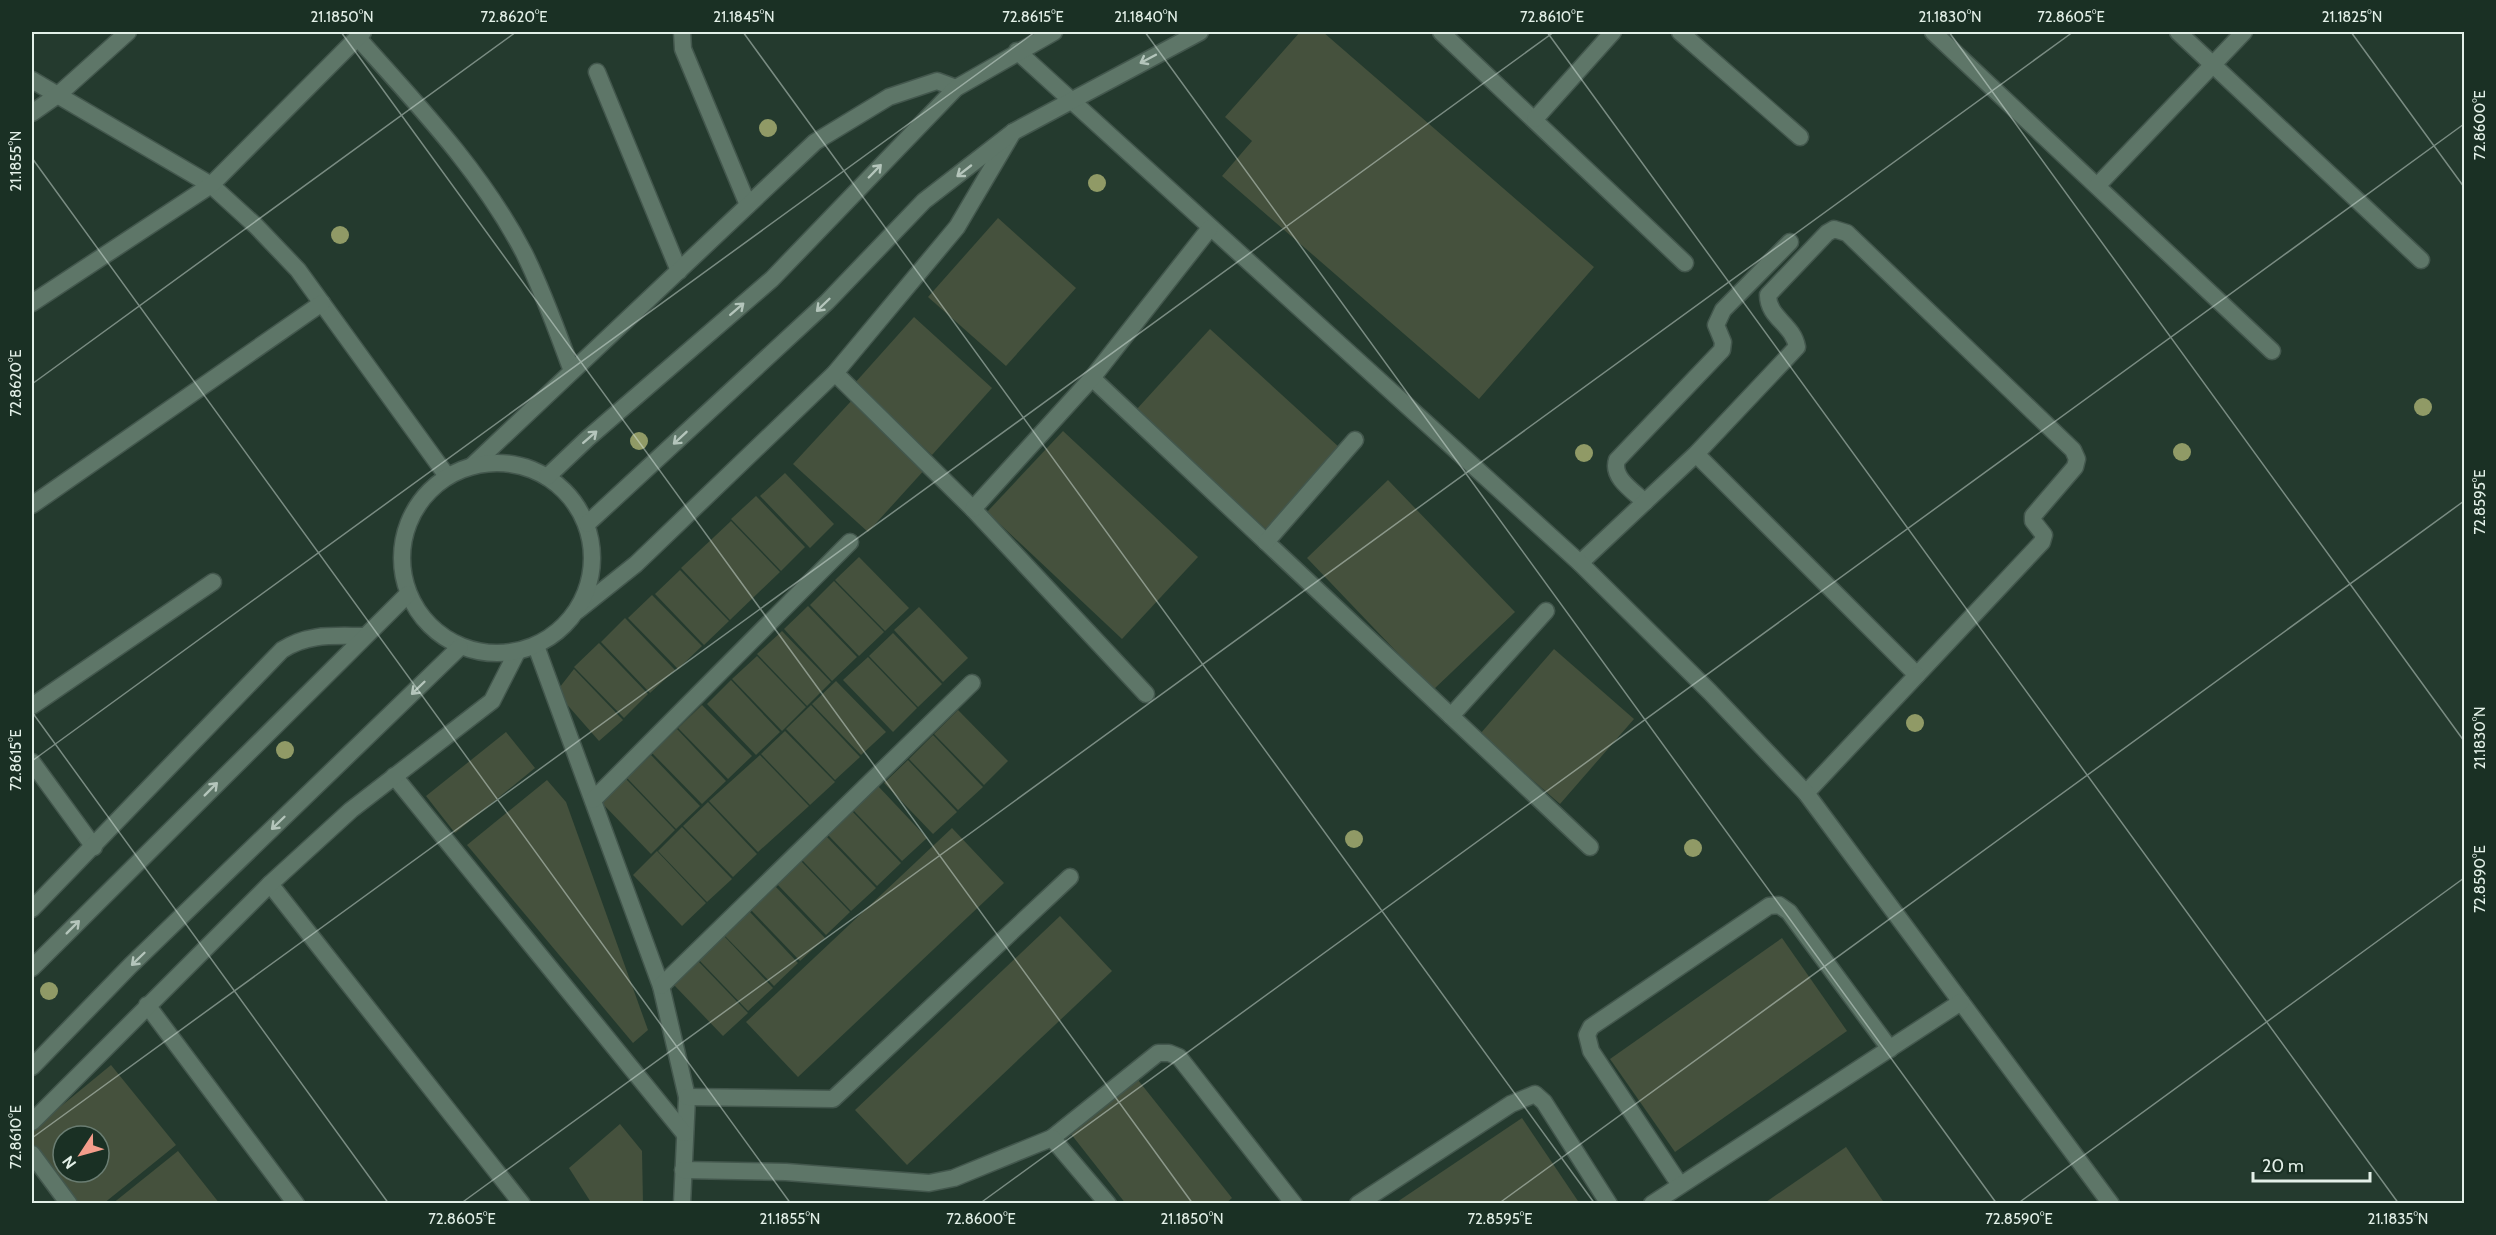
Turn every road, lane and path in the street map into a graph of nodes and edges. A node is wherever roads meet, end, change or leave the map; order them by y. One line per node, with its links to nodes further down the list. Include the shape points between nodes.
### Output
1 (128, 32): 17 (street)
2 (682, 32): 25 (street, via 683,49)
3 (1054, 32): 12 (street)
4 (1200, 32): 18 (street, one-way to 18)
5 (1441, 32): 20 (street)
6 (1613, 32): 20 (street)
7 (1680, 32): 22 (street)
8 (1933, 32): 24 (street)
9 (2178, 32): 13 (street)
10 (2244, 32): 13 (street)
11 (360, 34): 23 (street); 34 (street, via 436,126 524,252)
12 (1017, 51): 16 (street); 18 (street)
13 (2213, 64): 24 (street); 28 (street)
14 (597, 72): 30 (street)
15 (32, 80): 17 (street)
16 (956, 88): 25 (street, via 937,81 889,97 815,142); 41 (street, one-way to 16, via 772,279)
17 (59, 94): 19 (street); 23 (street)
18 (1070, 101): 21 (street); 26 (street)
19 (32, 113)
20 (1534, 119): 29 (street)
21 (1013, 132): 35 (street, via 957,227); 45 (street, one-way to 45, via 924,201 827,302)
22 (1800, 138)
23 (211, 184): 31 (street); 32 (street, via 298,270)
24 (2097, 186): 33 (street)
25 (748, 205): 30 (street)
26 (1210, 228): 36 (street); 48 (street)
27 (1790, 242): 42 (street, via 1723,310 1716,325 1722,350 1617,460 1617,475)
28 (2421, 260)
29 (1685, 264)
30 (679, 271): 34 (street)
31 (32, 303)
32 (322, 303): 40 (street); 43 (street)
33 (2272, 351)
34 (572, 371): 39 (street)
35 (835, 373): 44 (street); 51 (street, via 636,564)
36 (1092, 378): 44 (street); 47 (street)
37 (1355, 440): 47 (street)
38 (1696, 454): 42 (street); 57 (street); 57 (street, via 1797,347 1791,332 1769,308 1768,295 1834,229 1847,233 2073,450 2075,467 2032,519 2044,536 2042,543)
39 (473, 465): 40 (street); 41 (street, via 497,462 524,466)
40 (447, 476): 50 (street, via 425,494 411,516 402,543 402,569)
41 (547, 477): 45 (street, via 571,497)
42 (1645, 502): 48 (street)
43 (32, 505)
44 (973, 509): 59 (street)
45 (587, 524): 51 (street, via 592,554 589,585)
46 (850, 542): 65 (street)
47 (1266, 542): 61 (street)
48 (1580, 563): 64 (street)
49 (213, 582): 60 (street)
50 (408, 594): 53 (street); 55 (street, via 421,616)
51 (577, 611): 54 (street, via 559,632)
52 (1546, 611): 61 (street)
53 (364, 636): 66 (street, via 318,636 297,640 282,650); 71 (street, one-way to 53)
54 (536, 646): 56 (street); 65 (street)
55 (460, 647): 56 (street, via 488,653); 76 (street, one-way to 76, via 130,966)
56 (517, 652): 63 (street, via 492,701)
57 (1917, 675): 64 (street)
58 (972, 683): 72 (street)
59 (1146, 694)
60 (32, 706)
61 (1450, 716): 67 (street)
62 (32, 762): 66 (street)
63 (394, 776): 69 (street); 79 (street)
64 (1806, 793): 73 (street)
65 (593, 800): 72 (street)
66 (94, 847): 70 (street)
67 (1590, 847)
68 (1070, 877): 77 (street, via 833,1099)
69 (270, 884): 74 (street); 86 (street)
70 (32, 909)
71 (32, 968)
72 (661, 986): 77 (street)
73 (1961, 1002): 75 (street); 93 (street)
74 (147, 1005): 78 (street); 85 (street)
75 (1890, 1048): 83 (street); 83 (street, via 1789,912 1779,905 1769,906 1591,1027 1587,1035 1591,1051)
76 (32, 1067)
77 (687, 1097): 79 (street)
78 (32, 1122)
79 (684, 1133): 82 (street)
80 (1052, 1138): 82 (street, via 954,1179 928,1183 786,1172); 88 (street); 89 (street, via 1158,1053 1169,1053 1179,1057)
81 (32, 1154): 84 (street)
82 (683, 1170): 87 (street)
83 (1680, 1185): 92 (street)
84 (69, 1203)
85 (296, 1203)
86 (522, 1203)
87 (682, 1203)
88 (1108, 1203)
89 (1294, 1203)
90 (1358, 1203): 91 (street, via 1511,1104 1535,1095 1544,1102)
91 (1609, 1203)
92 (1652, 1203)
93 (2111, 1203)

